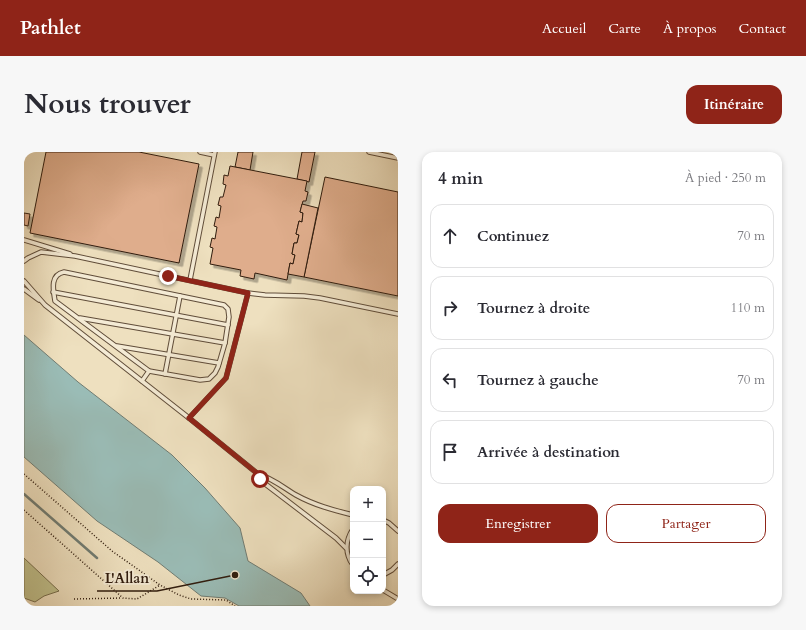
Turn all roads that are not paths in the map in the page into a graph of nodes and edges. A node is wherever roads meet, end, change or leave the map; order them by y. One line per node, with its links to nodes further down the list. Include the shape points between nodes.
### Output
1 (200, 152): 3 (lane)
2 (369, 152): 4 (lane)
3 (215, 153): 8 (lane)
4 (398, 158)
5 (24, 240): 6 (lane)
6 (75, 256): 7 (lane, via 41,252); 8 (lane)
7 (24, 261)
8 (190, 280): 12 (lane)
9 (25, 281): 15 (lane)
10 (24, 289): 15 (lane)
11 (54, 292): 13 (lane, via 52,286 56,276 64,272); 14 (lane); 18 (lane)
12 (248, 293): 17 (lane, via 315,297); 29 (lane, via 226,378)
13 (180, 296): 18 (lane); 20 (lane, via 224,305 228,309)
14 (55, 301): 16 (lane); 19 (lane)
15 (45, 305): 16 (lane)
16 (49, 308): 28 (lane)
17 (398, 314)
18 (176, 315): 20 (lane); 21 (lane)
19 (78, 318): 21 (lane); 23 (lane)
20 (228, 325): 22 (lane)
21 (172, 334): 22 (lane); 24 (lane)
22 (225, 343): 25 (lane)
23 (116, 346): 24 (lane); 26 (lane)
24 (168, 354): 25 (lane); 27 (lane)
25 (219, 363): 27 (lane, via 215,373 205,380)
26 (149, 371): 27 (lane); 28 (lane)
27 (165, 374)
28 (142, 381): 29 (lane)
29 (189, 418): 30 (lane)
30 (258, 474): 31 (lane, via 266,476 314,504); 35 (lane, via 264,483)
31 (350, 513)
32 (386, 521): 33 (lane)
33 (397, 529)
34 (350, 535): 35 (lane)
35 (346, 548): 36 (lane)
36 (350, 560)
37 (398, 564): 38 (lane)
38 (386, 573)
39 (386, 592): 40 (lane)
40 (398, 599)

